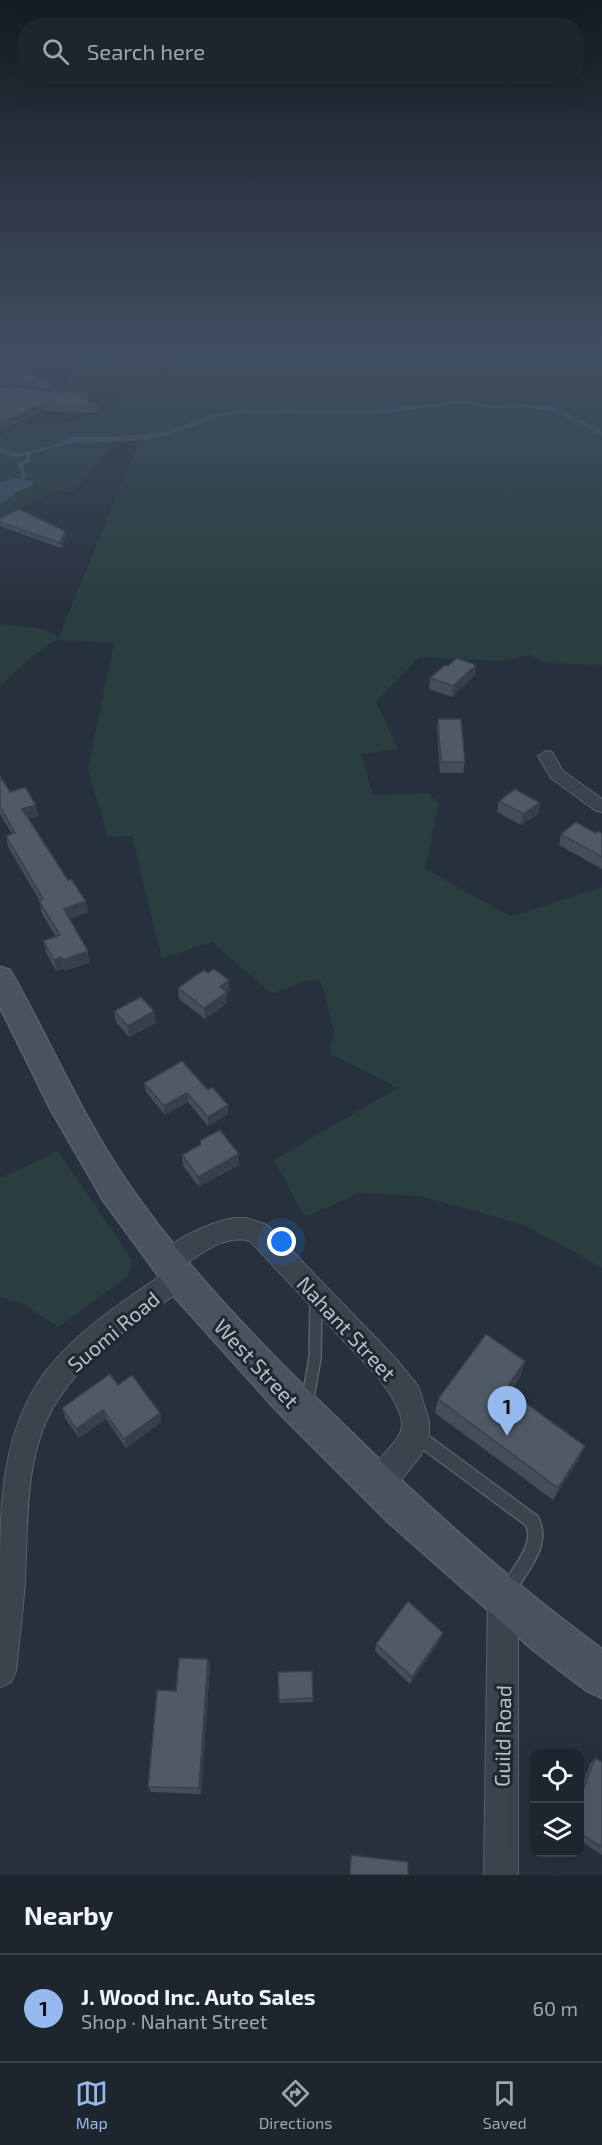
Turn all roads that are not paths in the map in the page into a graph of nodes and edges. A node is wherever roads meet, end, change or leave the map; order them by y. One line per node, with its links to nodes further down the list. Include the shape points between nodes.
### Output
1 (546, 756): 2 (street, via 557,774)
2 (602, 807)
3 (0, 977): 4 (main road, West Street, via 87,1146)
4 (174, 1270): 5 (street, Nahant Street, via 220,1230 235,1227 252,1230 265,1240); 6 (main road, West Street); 10 (street, Suomi Road, via 59,1376 33,1421 20,1472)
5 (316, 1295): 6 (lane, via 315,1358); 7 (street, Nahant Street, via 408,1395)
6 (305, 1414): 8 (main road, West Street)
7 (415, 1434): 8 (street, via 411,1445); 9 (lane, via 536,1527 535,1544)
8 (378, 1486): 9 (main road, West Street)
9 (503, 1596): 11 (main road, West Street); 12 (street, Guild Road)
10 (0, 1671)
11 (602, 1676)
12 (501, 1875)

